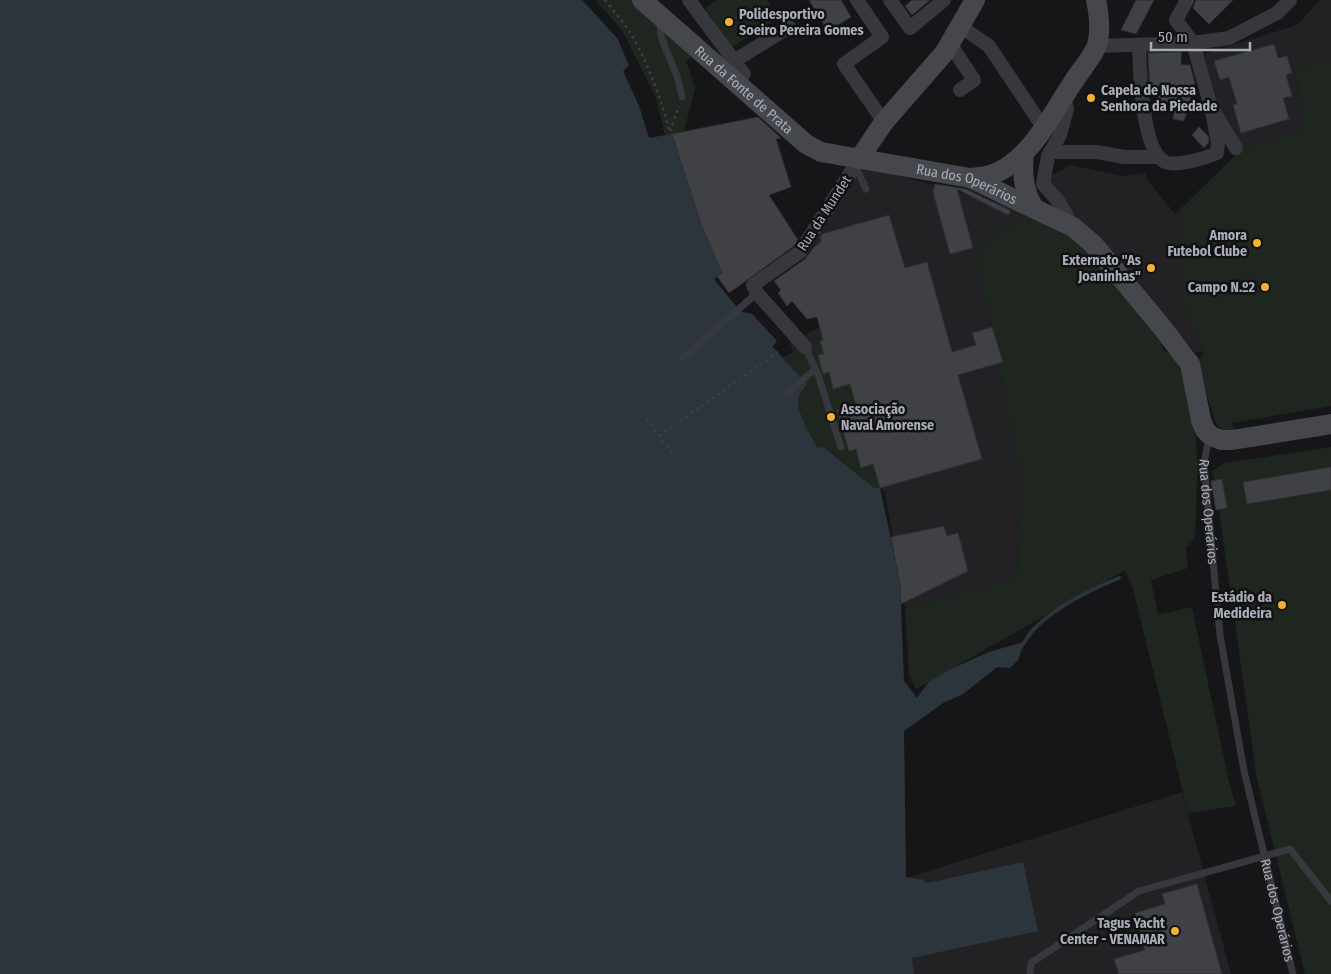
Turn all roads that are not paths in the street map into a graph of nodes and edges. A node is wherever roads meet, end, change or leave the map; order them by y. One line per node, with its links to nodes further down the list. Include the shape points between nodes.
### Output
1 (642, 0): 10 (street, Rua da Fonte de Prata)
2 (689, 0): 17 (street)
3 (857, 0): 23 (street, via 882,37 844,64)
4 (890, 0): 5 (street, via 910,28)
5 (944, 0)
6 (975, 0): 11 (street)
7 (1096, 0): 16 (street, via 1100,15)
8 (1187, 0): 14 (street, via 1176,20)
9 (1290, 0): 14 (street, via 1277,13 1229,38)
10 (660, 16): 18 (street, Rua da Fonte de Prata); 21 (lane, via 661,36)
11 (960, 26): 13 (street); 24 (street, via 989,46)
12 (790, 27): 17 (street)
13 (950, 44): 19 (street, via 974,80); 23 (street)
14 (1193, 44): 15 (street); 22 (street)
15 (1139, 45): 16 (street); 28 (street, via 1145,123)
16 (1097, 46): 20 (street)
17 (734, 61): 18 (street, via 744,74)
18 (734, 81): 29 (street, Rua da Fonte de Prata, via 806,144 821,152)
19 (960, 90)
20 (1064, 96): 24 (street); 26 (street, via 1067,109 1060,135)
21 (682, 97)
22 (1211, 107): 25 (street); 28 (street, via 1217,152 1182,162 1167,163)
23 (884, 122): 29 (street)
24 (1043, 127): 27 (street)
25 (1236, 148)
26 (1050, 152): 28 (street, via 1097,152 1124,158); 33 (street, via 1043,184 1059,202)
27 (1024, 154): 30 (street, via 996,173); 32 (street, via 1024,186)
28 (1158, 157)
29 (857, 162): 30 (street, Rua dos Operários); 31 (lane); 34 (street, Rua da Mundet, via 800,252 753,285)
30 (970, 178): 32 (street, Rua dos Operários)
31 (866, 189)
32 (1034, 208): 33 (street, Rua dos Operários)
33 (1073, 227): 40 (street, Rua dos Operários, via 1093,244 1190,364 1201,420)
34 (757, 293): 35 (street); 36 (lane)
35 (805, 347): 37 (lane)
36 (683, 358)
37 (815, 369): 38 (lane); 41 (lane)
38 (788, 393)
39 (1331, 424): 40 (street, via 1232,440)
40 (1211, 436): 42 (lane, Rua dos Operários, via 1204,464 1220,635 1244,771)
41 (841, 447)
42 (1265, 856): 43 (lane, via 1290,849); 44 (lane, via 1139,891 1031,962); 45 (lane, Rua dos Operários)
43 (1331, 901)
44 (1030, 974)
45 (1293, 974)

